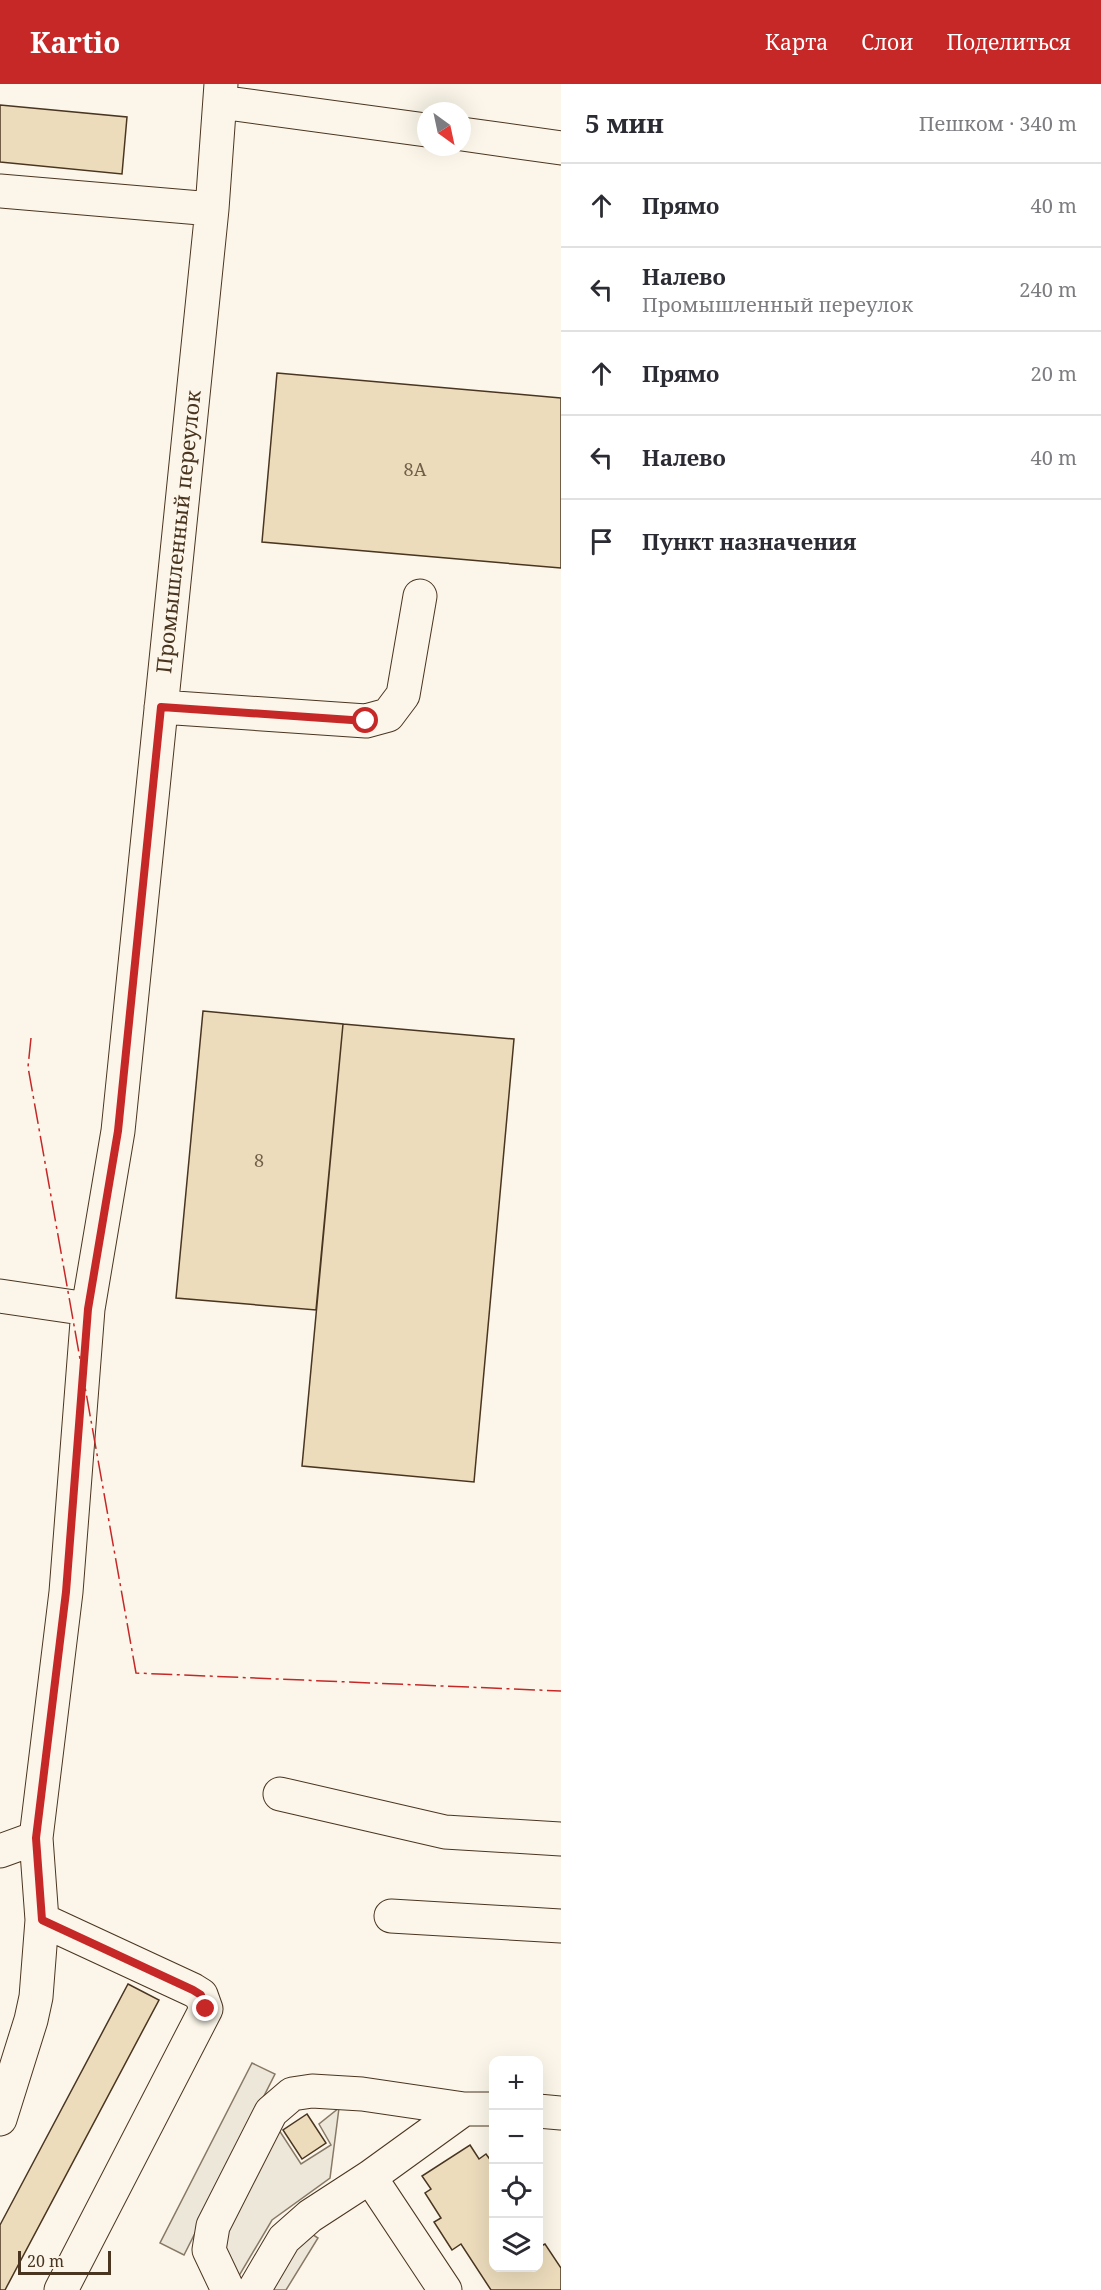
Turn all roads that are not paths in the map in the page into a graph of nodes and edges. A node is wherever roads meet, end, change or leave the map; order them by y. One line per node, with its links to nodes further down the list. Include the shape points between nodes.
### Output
1 (221, 93): 2 (street); 6 (street, Промышленный переулок)
2 (417, 128)
3 (471, 135): 4 (street)
4 (561, 148)
5 (0, 191): 6 (street)
6 (212, 209): 8 (street, Промышленный переулок)
7 (420, 596): 8 (street, via 403,695 388,715 366,721)
8 (161, 707): 10 (street, Промышленный переулок, via 118,1131)
9 (0, 1296): 10 (street)
10 (88, 1309): 12 (street, Промышленный переулок, via 66,1592)
11 (280, 1794): 13 (street, via 445,1833)
12 (36, 1838): 14 (street); 16 (street, Промышленный переулок)
13 (561, 1839)
14 (0, 1851)
15 (391, 1916): 17 (street)
16 (42, 1920): 21 (street, Промышленный переулок, via 36,1997); 23 (street, via 193,1990 201,1995 206,2009)
17 (561, 1926)
18 (479, 2109): 22 (street); 24 (street, via 362,2094 292,2094 271,2112 213,2226 209,2250)
19 (543, 2111): 20 (street)
20 (561, 2113)
21 (0, 2119)
22 (370, 2177): 25 (street, via 310,2216 284,2239); 26 (street)
23 (61, 2290)
24 (228, 2290)
25 (254, 2290)
26 (445, 2290)

